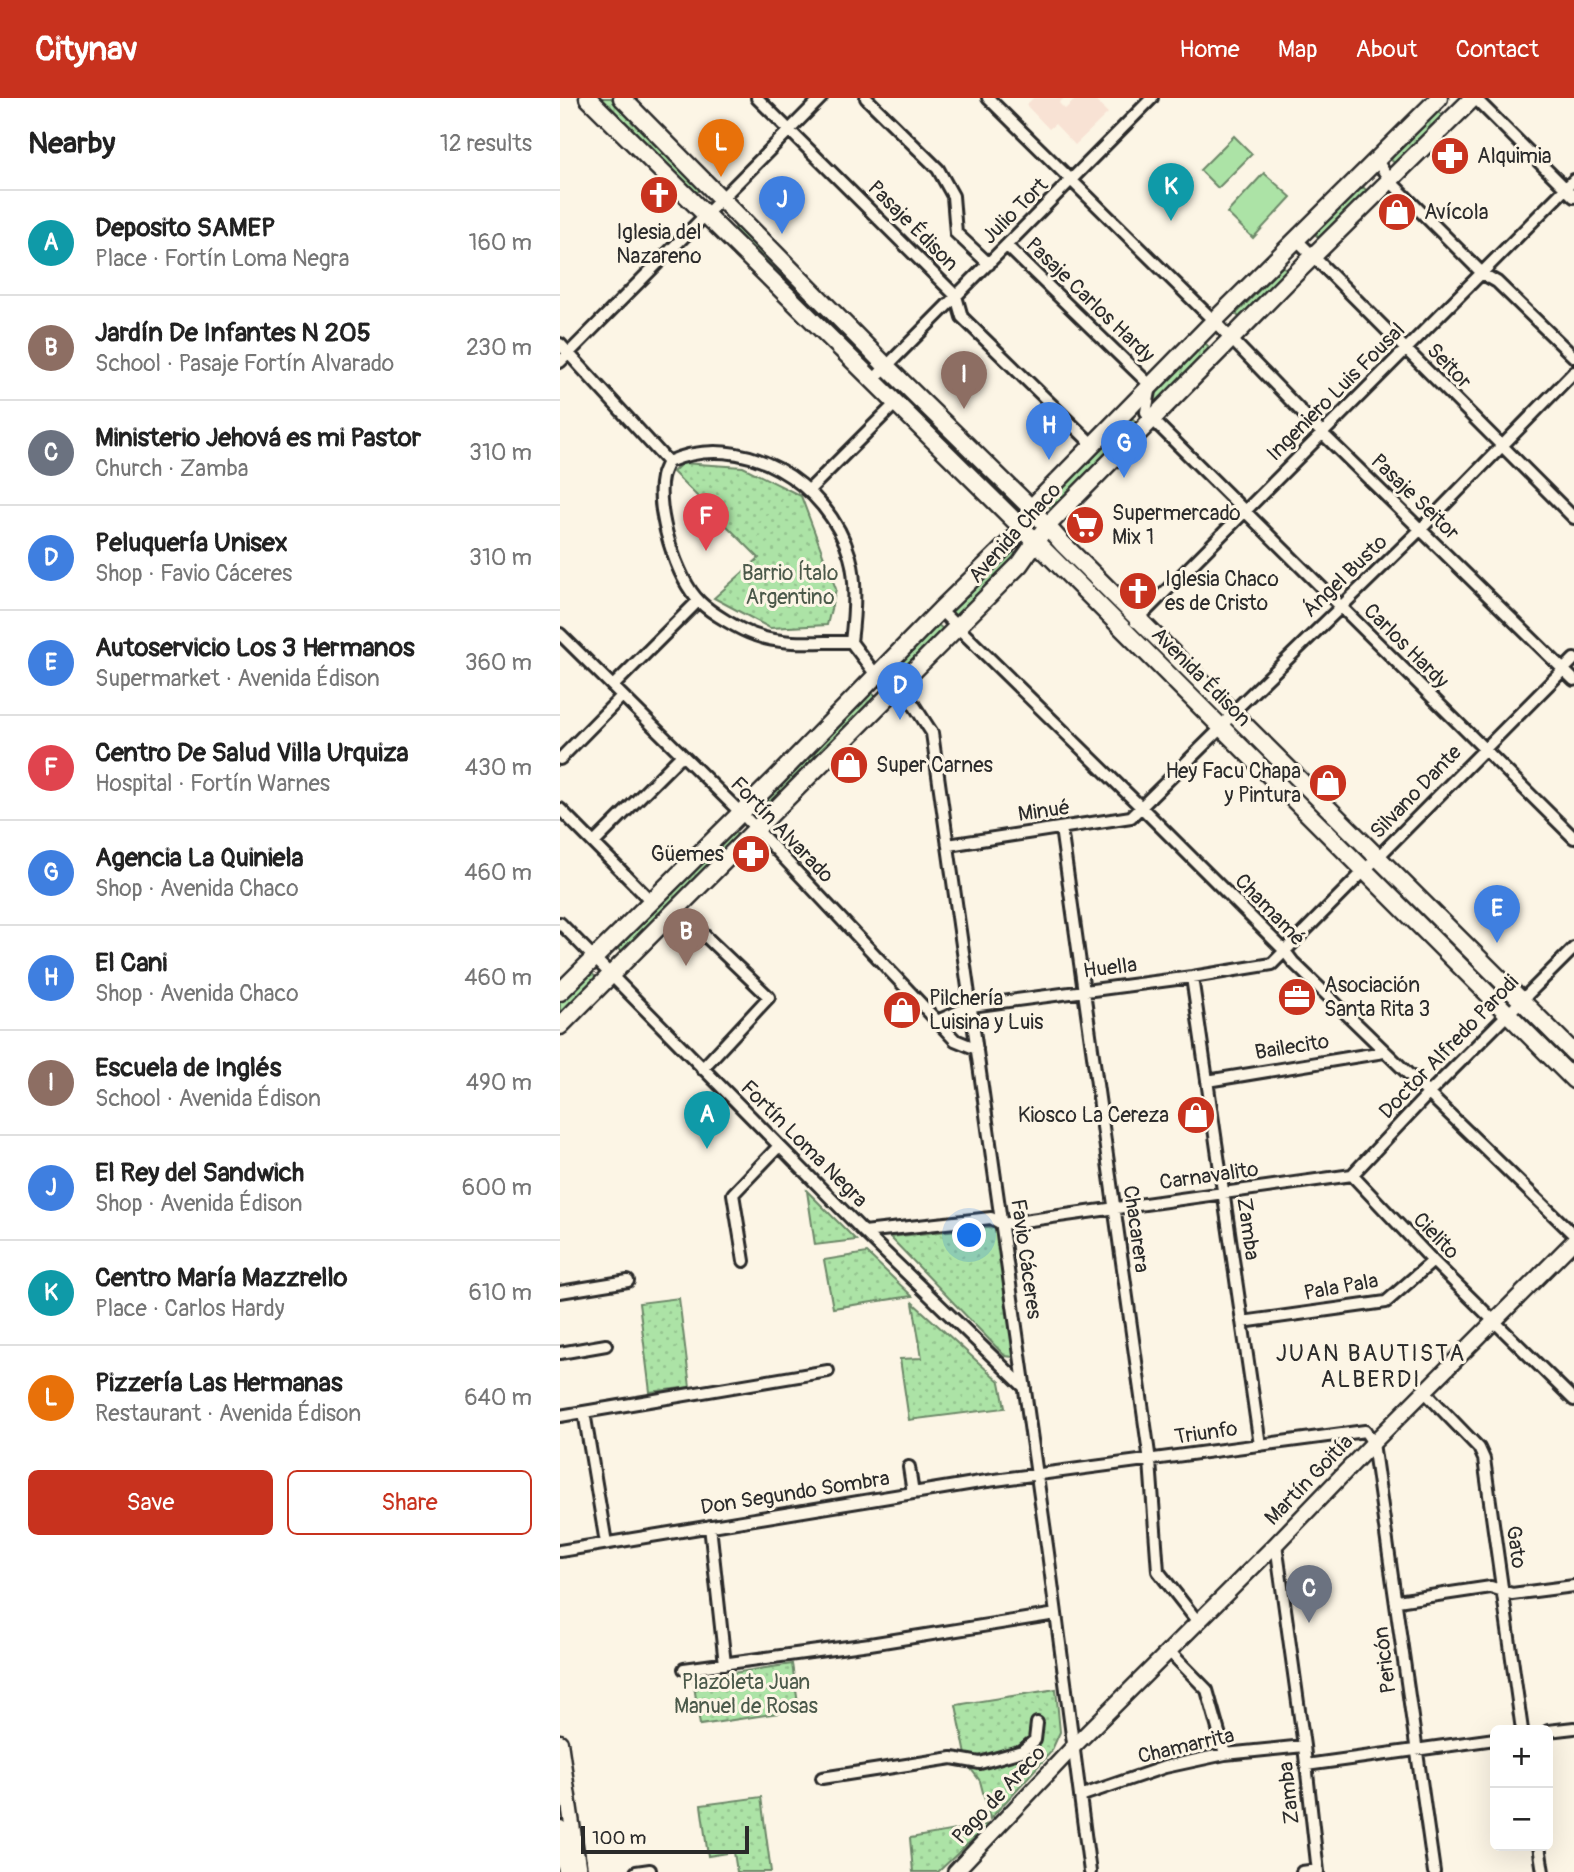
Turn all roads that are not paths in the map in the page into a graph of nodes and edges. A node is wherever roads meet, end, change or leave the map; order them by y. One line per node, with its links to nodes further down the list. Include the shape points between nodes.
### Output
1 (588, 98): 18 (main road, Avenida Édison)
2 (622, 98): 17 (main road, Avenida Édison)
3 (757, 98): 12 (street, Pasaje Édison)
4 (821, 98): 12 (street)
5 (866, 98): 22 (street, via 938,169 953,196 956,233)
6 (988, 98): 14 (street)
7 (1152, 98): 14 (street, Julio Tort)
8 (1438, 98): 13 (main road, Avenida Chaco)
9 (1454, 98): 10 (main road)
10 (1461, 98)
11 (1474, 98): 15 (main road, Avenida Chaco); 16 (street)
12 (790, 130): 17 (street); 24 (street, Pasaje Édison)
13 (1376, 159): 15 (street); 19 (main road, Avenida Chaco)
14 (1072, 181): 20 (street, Julio Tort); 25 (street)
15 (1390, 181): 21 (main road, Avenida Chaco); 23 (street)
16 (1571, 189): 23 (street, Ingeniero Luis Fousal)
17 (723, 198): 18 (street); 32 (main road, Avenida Édison)
18 (705, 216): 29 (street); 34 (main road, Avenida Édison)
19 (1297, 240): 21 (street, Seitor); 25 (main road, Avenida Chaco)
20 (1007, 246): 22 (street, Julio Tort); 35 (street, Pasaje Carlos Hardy)
21 (1313, 257): 26 (main road, Avenida Chaco); 28 (street, Seitor)
22 (989, 264): 24 (street, Julio Tort)
23 (1483, 274): 28 (street, Ingeniero Luis Fousal); 30 (street)
24 (956, 296): 32 (street, Julio Tort); 39 (street, Pasaje Édison, via 962,317)
25 (1214, 321): 26 (street); 35 (main road, Avenida Chaco)
26 (1231, 339): 37 (main road, Avenida Chaco); 38 (street, Pasaje Seitor)
27 (560, 344): 29 (street)
28 (1406, 349): 38 (street, Ingeniero Luis Fousal); 40 (street, Seitor)
29 (569, 352): 31 (street); 41 (street)
30 (1574, 356)
31 (560, 362)
32 (887, 366): 34 (street, Julio Tort); 43 (main road, Avenida Édison)
33 (1574, 372): 40 (street, Ángel Busto)
34 (873, 380): 36 (main road, Avenida Édison)
35 (1151, 386): 37 (street, Pasaje Carlos Hardy, via 1146,412); 39 (main road, Avenida Chaco)
36 (895, 404): 42 (street); 47 (main road, Avenida Édison)
37 (1152, 419): 44 (street, Carlos Hardy); 46 (main road, Avenida Chaco)
38 (1322, 433): 44 (street, Ingeniero Luis Fousal); 48 (street, Pasaje Seitor)
39 (1093, 445): 43 (main road, Avenida Chaco)
40 (1501, 445): 45 (street, Seitor); 48 (street, Ángel Busto)
41 (668, 462): 42 (street, via 710,451 755,458); 50 (street, via 662,478 668,538 675,562)
42 (810, 489): 57 (street, via 832,515 850,558 855,614)
43 (1031, 508): 46 (main road, Avenida Édison); 47 (main road, Avenida Chaco)
44 (1245, 511): 51 (street, Carlos Hardy); 53 (street, Ingeniero Luis Fousal)
45 (1574, 518)
46 (1046, 527): 49 (main road, Avenida Chaco); 53 (main road, Avenida Édison)
47 (1023, 529): 49 (main road, Avenida Édison); 52 (main road, Avenida Chaco)
48 (1421, 530): 51 (street, Ángel Busto); 59 (street, Pasaje Seitor)
49 (1037, 542): 54 (main road, Avenida Chaco); 55 (main road, Avenida Édison)
50 (698, 601): 57 (street, via 754,635); 62 (street)
51 (1340, 607): 65 (street, Ángel Busto); 67 (street, Carlos Hardy)
52 (940, 610): 54 (street, Chamamé); 60 (main road, Avenida Chaco)
53 (1138, 620): 55 (street, Ingeniero Luis Fousal); 65 (main road, Avenida Édison)
54 (956, 626): 63 (main road, Avenida Chaco); 70 (street, Chamamé)
55 (1125, 632): 66 (main road, Avenida Édison)
56 (560, 635): 62 (street, Fortín Alvarado)
57 (851, 642): 60 (street, Favio Cáceres)
58 (1574, 659): 59 (street, Silvano Dante)
59 (1564, 670): 61 (street, Pasaje Seitor); 67 (street, Silvano Dante)
60 (876, 675): 63 (street, Favio Cáceres); 72 (main road, Avenida Chaco)
61 (1574, 680)
62 (613, 687): 64 (street, Fortín Alvarado)
63 (895, 688): 73 (main road, Avenida Chaco); 77 (street, Favio Cáceres, via 910,699 932,733)
64 (622, 696): 68 (street, Fortín Alvarado); 69 (street)
65 (1233, 712): 66 (street, Ángel Busto); 78 (main road, Avenida Édison)
66 (1221, 728): 70 (street, Ángel Busto); 79 (main road, Avenida Édison)
67 (1483, 750): 75 (street, Carlos Hardy); 78 (street, Silvano Dante)
68 (682, 755): 72 (street, Fortín Alvarado); 76 (street)
69 (560, 759)
70 (1142, 808): 74 (street, Minué, via 1131,817); 84 (street, Chamamé)
71 (560, 809): 76 (street)
72 (741, 813): 73 (street, Fortín Alvarado); 80 (main road, Avenida Chaco)
73 (756, 828): 81 (main road, Avenida Chaco); 93 (street, Fortín Alvarado)
74 (1061, 828): 77 (street, Minué); 88 (street, Chacarera)
75 (1574, 838)
76 (594, 843): 80 (street)
77 (948, 845): 91 (street, Favio Cáceres)
78 (1379, 858): 79 (street, Silvano Dante); 90 (main road, Avenida Édison)
79 (1366, 871): 84 (street, Silvano Dante); 92 (main road, Avenida Édison)
80 (652, 902): 85 (main road, Avenida Chaco)
81 (677, 909): 86 (main road, Avenida Chaco); 98 (street, via 769,998)
82 (560, 923): 85 (street, Fortín Loma Negra)
83 (1574, 948): 90 (street, Doctor Alfredo Parodi)
84 (1284, 950): 87 (street, Huella, via 1272,964); 96 (street, Chamamé)
85 (594, 958): 86 (street, Fortín Loma Negra); 89 (main road, Avenida Chaco)
86 (610, 975): 94 (main road, Avenida Chaco); 98 (street, Fortín Loma Negra)
87 (1192, 977): 88 (street, Huella); 100 (street, Zamba)
88 (1082, 991): 91 (street, Huella); 105 (street, Chacarera)
89 (560, 992)
90 (1521, 1000): 92 (street, Doctor Alfredo Parodi); 97 (main road, Avenida Édison)
91 (971, 1006): 93 (street, Huella); 95 (street, Favio Cáceres)
92 (1508, 1014): 99 (main road, Avenida Édison); 101 (street, Doctor Alfredo Parodi)
93 (937, 1021): 95 (street, Fortín Alvarado, via 955,1040)
94 (560, 1026)
95 (977, 1049): 106 (street, Favio Cáceres)
96 (1384, 1052): 100 (street, Bailecito); 101 (street, Chamamé)
97 (1574, 1053)
98 (702, 1069): 102 (street, Fortín Loma Negra)
99 (1574, 1080)
100 (1207, 1081): 104 (street, Zamba)
101 (1429, 1093): 103 (street, Doctor Alfredo Parodi); 108 (street, Chamamé)
102 (779, 1146): 107 (street, Fortín Loma Negra); 110 (street, via 733,1194)
103 (1352, 1175): 104 (street, Carnavalito); 111 (street, Cielito)
104 (1224, 1194): 105 (street, Carnavalito); 114 (street, Zamba)
105 (1114, 1209): 106 (street, Carnavalito); 126 (street, Chacarera)
106 (1002, 1224): 107 (street, Carnavalito, via 991,1218); 119 (street, Favio Cáceres)
107 (864, 1232): 119 (street, Fortín Loma Negra)
108 (1574, 1235)
109 (1574, 1241): 115 (street, Martín Goitía)
110 (744, 1261)
111 (1433, 1261): 114 (street, Pala Pala, via 1385,1302); 115 (street, Cielito)
112 (628, 1281): 113 (street)
113 (560, 1292)
114 (1242, 1322): 125 (street, Zamba)
115 (1494, 1322): 120 (street, Martín Goitía); 121 (street, Cielito)
116 (606, 1345): 117 (street)
117 (560, 1353)
118 (828, 1371): 122 (street)
119 (1025, 1388): 128 (street, Favio Cáceres)
120 (1424, 1392): 124 (street, Martín Goitía); 135 (street, Gato, via 1485,1459)
121 (1574, 1400)
122 (584, 1412): 123 (street); 131 (street)
123 (560, 1416)
124 (1374, 1443): 125 (street, Triunfo, via 1365,1431); 132 (street, Martín Goitía); 136 (street, Pericón)
125 (1260, 1445): 126 (street, Triunfo)
126 (1150, 1461): 128 (street, Triunfo); 138 (street, Chacarera, via 1158,1571)
127 (909, 1467): 129 (street)
128 (1037, 1475): 129 (street, Don Segundo Sombra); 137 (street, Favio Cáceres)
129 (913, 1493): 130 (street, Don Segundo Sombra)
130 (710, 1526): 131 (street, Don Segundo Sombra); 140 (street)
131 (606, 1543): 133 (street, Don Segundo Sombra)
132 (1276, 1544): 138 (street, Martín Goitía); 149 (street, Zamba)
133 (560, 1550)
134 (1574, 1586): 135 (street, via 1511,1594)
135 (1503, 1590): 136 (street, via 1491,1587); 143 (street, Gato)
136 (1397, 1601): 150 (street, Pericón)
137 (1056, 1615): 140 (street); 148 (street, Favio Cáceres)
138 (1198, 1622): 139 (street, Martín Goitía)
139 (1169, 1651): 148 (street, Martín Goitía); 151 (street, via 1207,1690)
140 (725, 1664): 141 (street)
141 (684, 1669)
142 (1037, 1723): 153 (street, via 1035,1740 1022,1751 980,1763 952,1758)
143 (1520, 1725)
144 (1574, 1728): 145 (street)
145 (1553, 1730)
146 (1490, 1740): 150 (street)
147 (560, 1742): 155 (street)
148 (1074, 1746): 154 (street, Favio Cáceres); 163 (street, Pago de Areco)
149 (1304, 1746): 151 (street, Chamarrita); 152 (street, Zamba)
150 (1415, 1749): 152 (street); 166 (street, Pericón)
151 (1225, 1754): 154 (street, Chamarrita, via 1165,1767)
152 (1306, 1765): 159 (street, Zamba)
153 (822, 1778)
154 (1080, 1796): 164 (street, Favio Cáceres)
155 (565, 1810): 161 (street)
156 (560, 1828): 160 (street)
157 (1540, 1851): 167 (street)
158 (650, 1870): 162 (street)
159 (1317, 1871): 165 (street)
160 (566, 1872)
161 (579, 1872)
162 (636, 1872)
163 (955, 1872)
164 (1090, 1872)
165 (1302, 1872)
166 (1434, 1872)
167 (1543, 1872)

